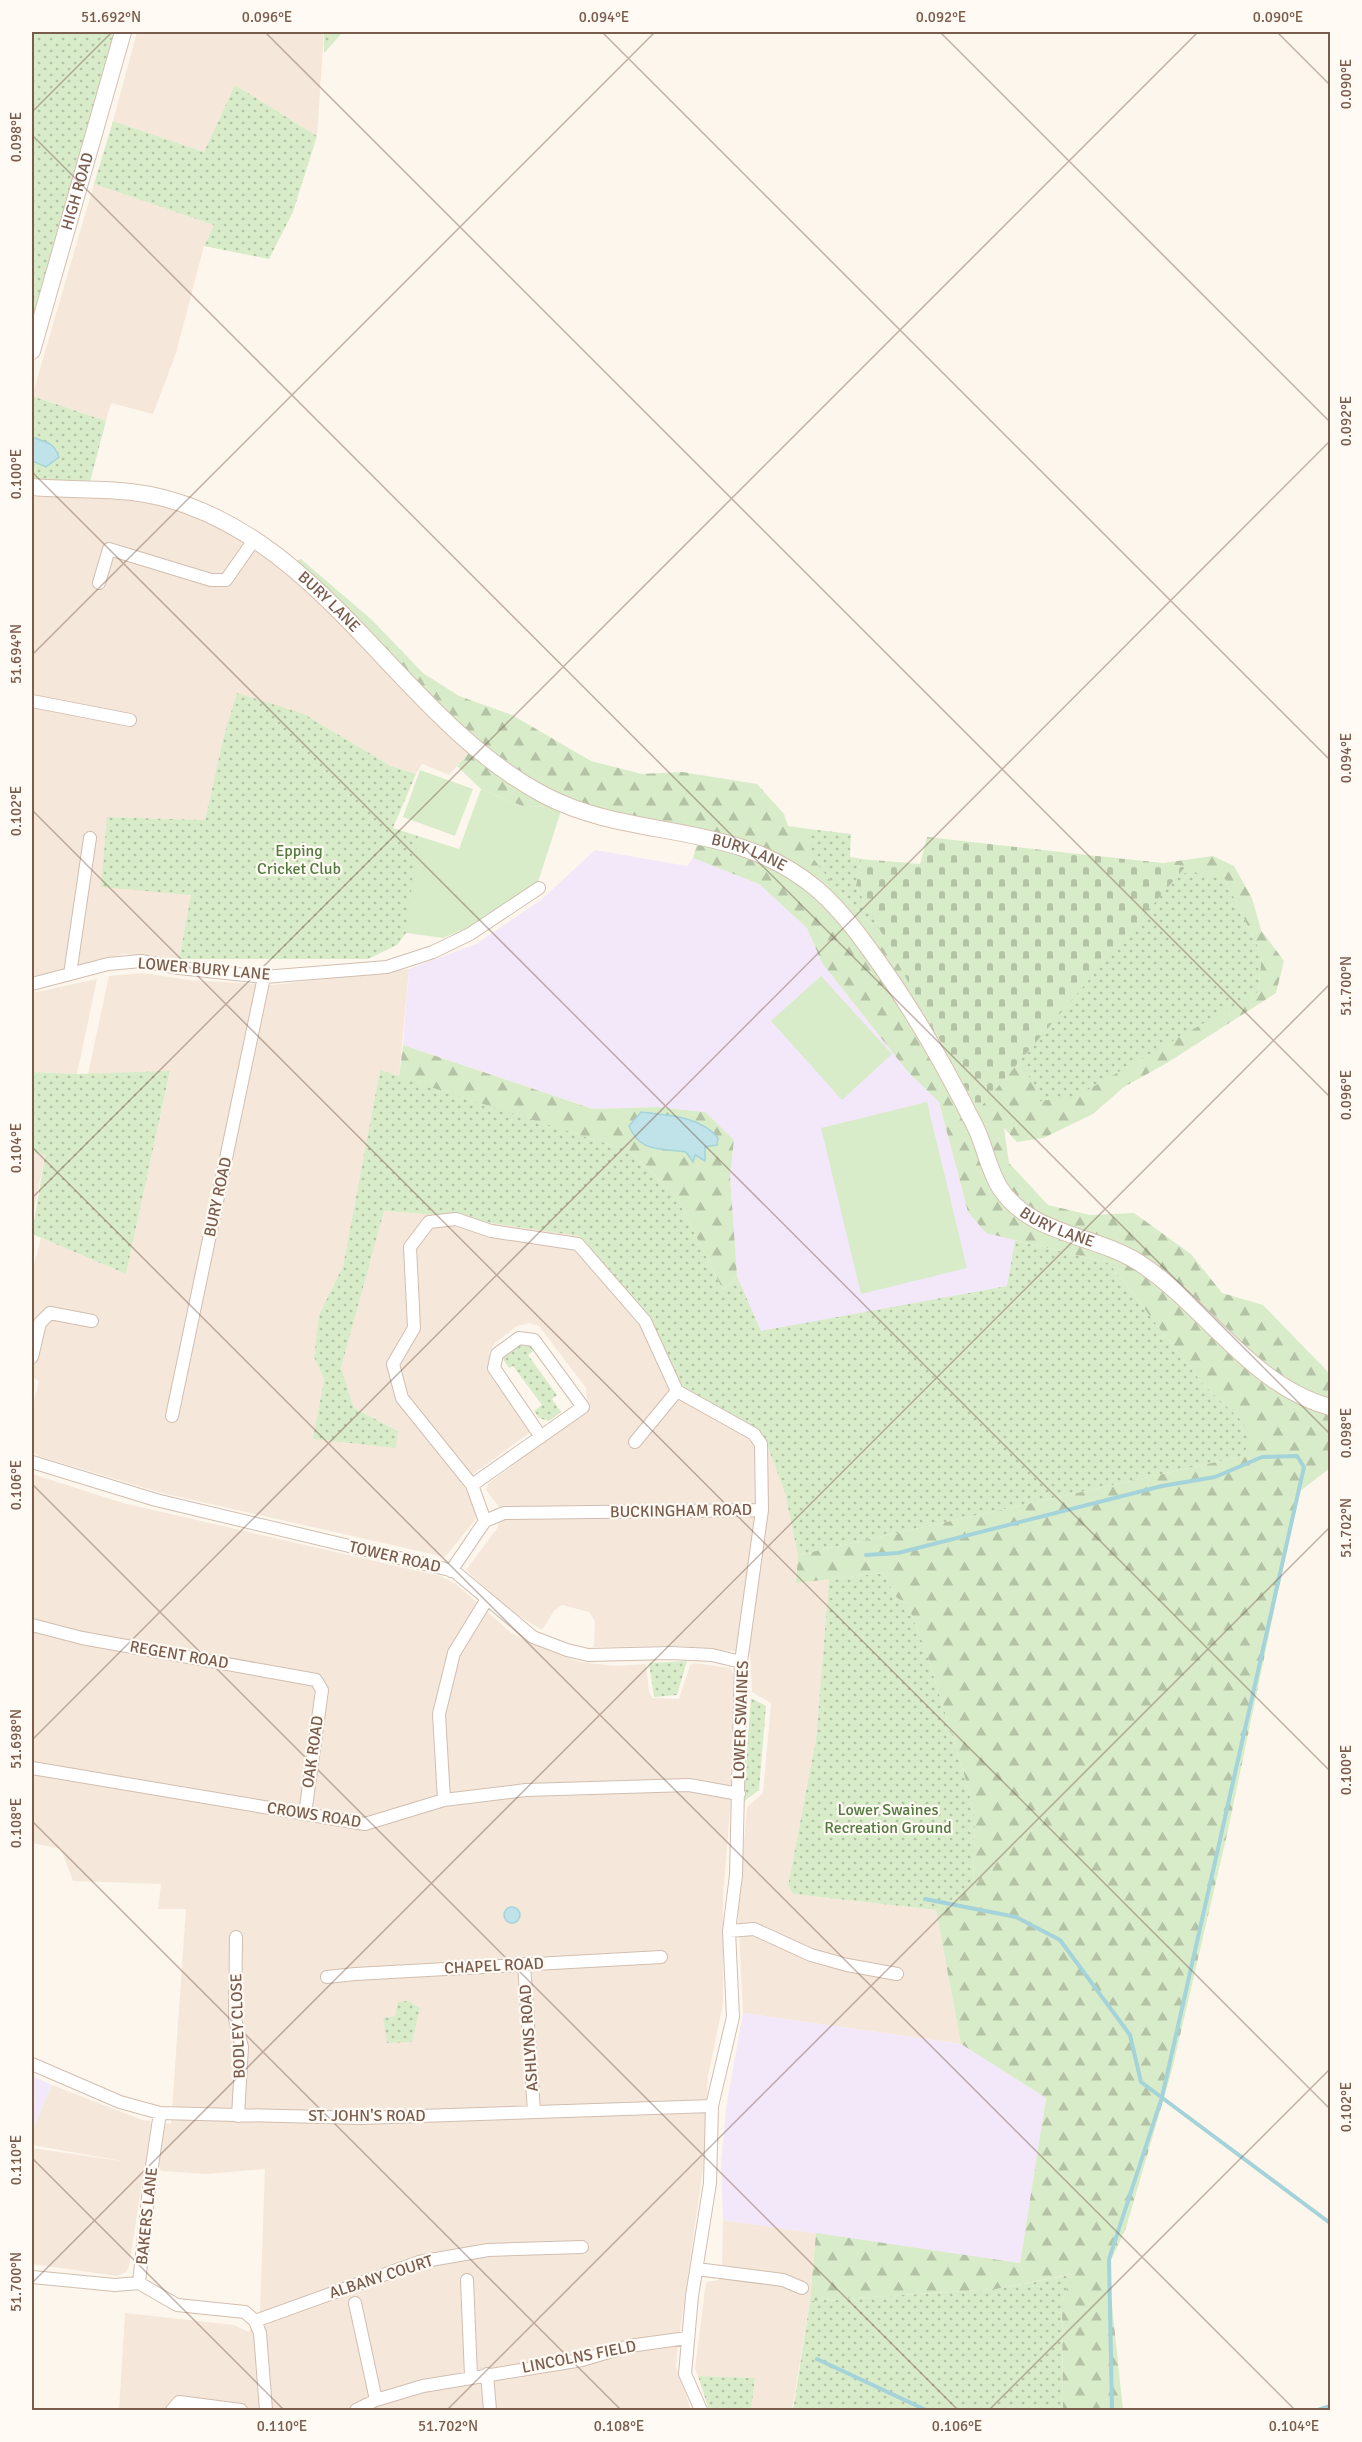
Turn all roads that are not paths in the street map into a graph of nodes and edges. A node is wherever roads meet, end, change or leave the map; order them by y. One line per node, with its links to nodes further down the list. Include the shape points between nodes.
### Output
1 (123, 32): 2 (main road, HIGH ROAD)
2 (32, 351)
3 (32, 487): 4 (main road, BURY LANE, via 149,494 190,506)
4 (254, 540): 5 (street, via 226,580 211,580 109,549); 16 (main road, BURY LANE, via 301,575 496,766 547,796 612,820 751,848 786,866 818,890 861,938 916,1016 982,1139 993,1176 1016,1206 1035,1220 1101,1244 1141,1264 1258,1366 1300,1396)
5 (99, 583)
6 (32, 701): 7 (street)
7 (130, 720)
8 (90, 838): 10 (street)
9 (539, 888): 11 (street, LOWER BURY LANE, via 496,918 433,952 387,967)
10 (70, 974): 11 (street, LOWER BURY LANE, via 141,961); 12 (street, LOWER BURY LANE)
11 (264, 977): 17 (street, BURY ROAD)
12 (32, 984)
13 (92, 1321): 14 (street, via 50,1313 40,1323)
14 (32, 1357)
15 (677, 1391): 19 (street); 21 (street, via 645,1322 578,1244 491,1231 456,1219 429,1222 410,1247 414,1328 393,1364 402,1398); 22 (street, BUCKINGHAM ROAD, via 754,1434 761,1444)
16 (1330, 1407)
17 (172, 1416)
18 (541, 1437): 18 (street, via 583,1407 534,1340 519,1338 497,1354 494,1368); 21 (street)
19 (635, 1442)
20 (32, 1462): 24 (street, TOWER ROAD, via 156,1500)
21 (472, 1485): 23 (street)
22 (762, 1510): 23 (street, BUCKINGHAM ROAD, via 504,1513); 27 (street, LOWER SWAINES)
23 (485, 1521): 24 (street)
24 (451, 1570): 25 (street, TOWER ROAD)
25 (487, 1599): 27 (street, TOWER ROAD, via 533,1636 567,1650 588,1655 712,1655); 31 (street, via 454,1653 439,1714)
26 (32, 1625): 28 (street, REGENT ROAD, via 82,1638 316,1680)
27 (741, 1662): 30 (street, LOWER SWAINES)
28 (322, 1690): 32 (street, OAK ROAD)
29 (32, 1768): 32 (street, CROWS ROAD)
30 (739, 1794): 31 (street, CROWS ROAD, via 689,1785 526,1790); 33 (street, LOWER SWAINES)
31 (444, 1800): 32 (street, CROWS ROAD, via 365,1824)
32 (305, 1814)
33 (729, 1931): 37 (street, via 754,1929 811,1955); 40 (street, LOWER SWAINES, via 733,2017)
34 (236, 1937): 43 (street, BODLEY CLOSE, via 235,2019 242,2047)
35 (661, 1957): 36 (street, CHAPEL ROAD)
36 (524, 1964): 38 (street, CHAPEL ROAD); 41 (street, ASHLYNS ROAD)
37 (897, 1974)
38 (327, 1977)
39 (32, 2064): 42 (street, ST. JOHN'S ROAD, via 120,2102)
40 (712, 2106): 41 (street, ST. JOHN'S ROAD); 45 (street, LOWER SWAINES, via 711,2173)
41 (534, 2111): 43 (street, ST. JOHN'S ROAD, via 361,2118)
42 (160, 2113): 43 (street, ST. JOHN'S ROAD); 48 (street, BAKERS LANE)
43 (238, 2116)
44 (582, 2247): 51 (street, ALBANY COURT, via 488,2250 419,2262)
45 (697, 2269): 49 (street, via 783,2280); 52 (street, LOWER SWAINES)
46 (32, 2277): 48 (street, via 115,2285)
47 (466, 2280): 54 (street)
48 (139, 2283): 51 (street, BAKERS LANE, via 177,2305 245,2312)
49 (802, 2288)
50 (355, 2303): 55 (street)
51 (255, 2321): 58 (street, via 260,2333)
52 (687, 2338): 53 (street, LINCOLNS FIELD, via 629,2346 582,2360); 61 (street, LOWER SWAINES, via 685,2374)
53 (487, 2374): 54 (street, LINCOLNS FIELD); 60 (street)
54 (471, 2376): 55 (street, LINCOLNS FIELD)
55 (376, 2400): 59 (street, LINCOLNS FIELD)
56 (172, 2410): 57 (street, via 179,2402)
57 (241, 2410)
58 (266, 2410)
59 (356, 2410)
60 (490, 2410)
61 (701, 2410)

